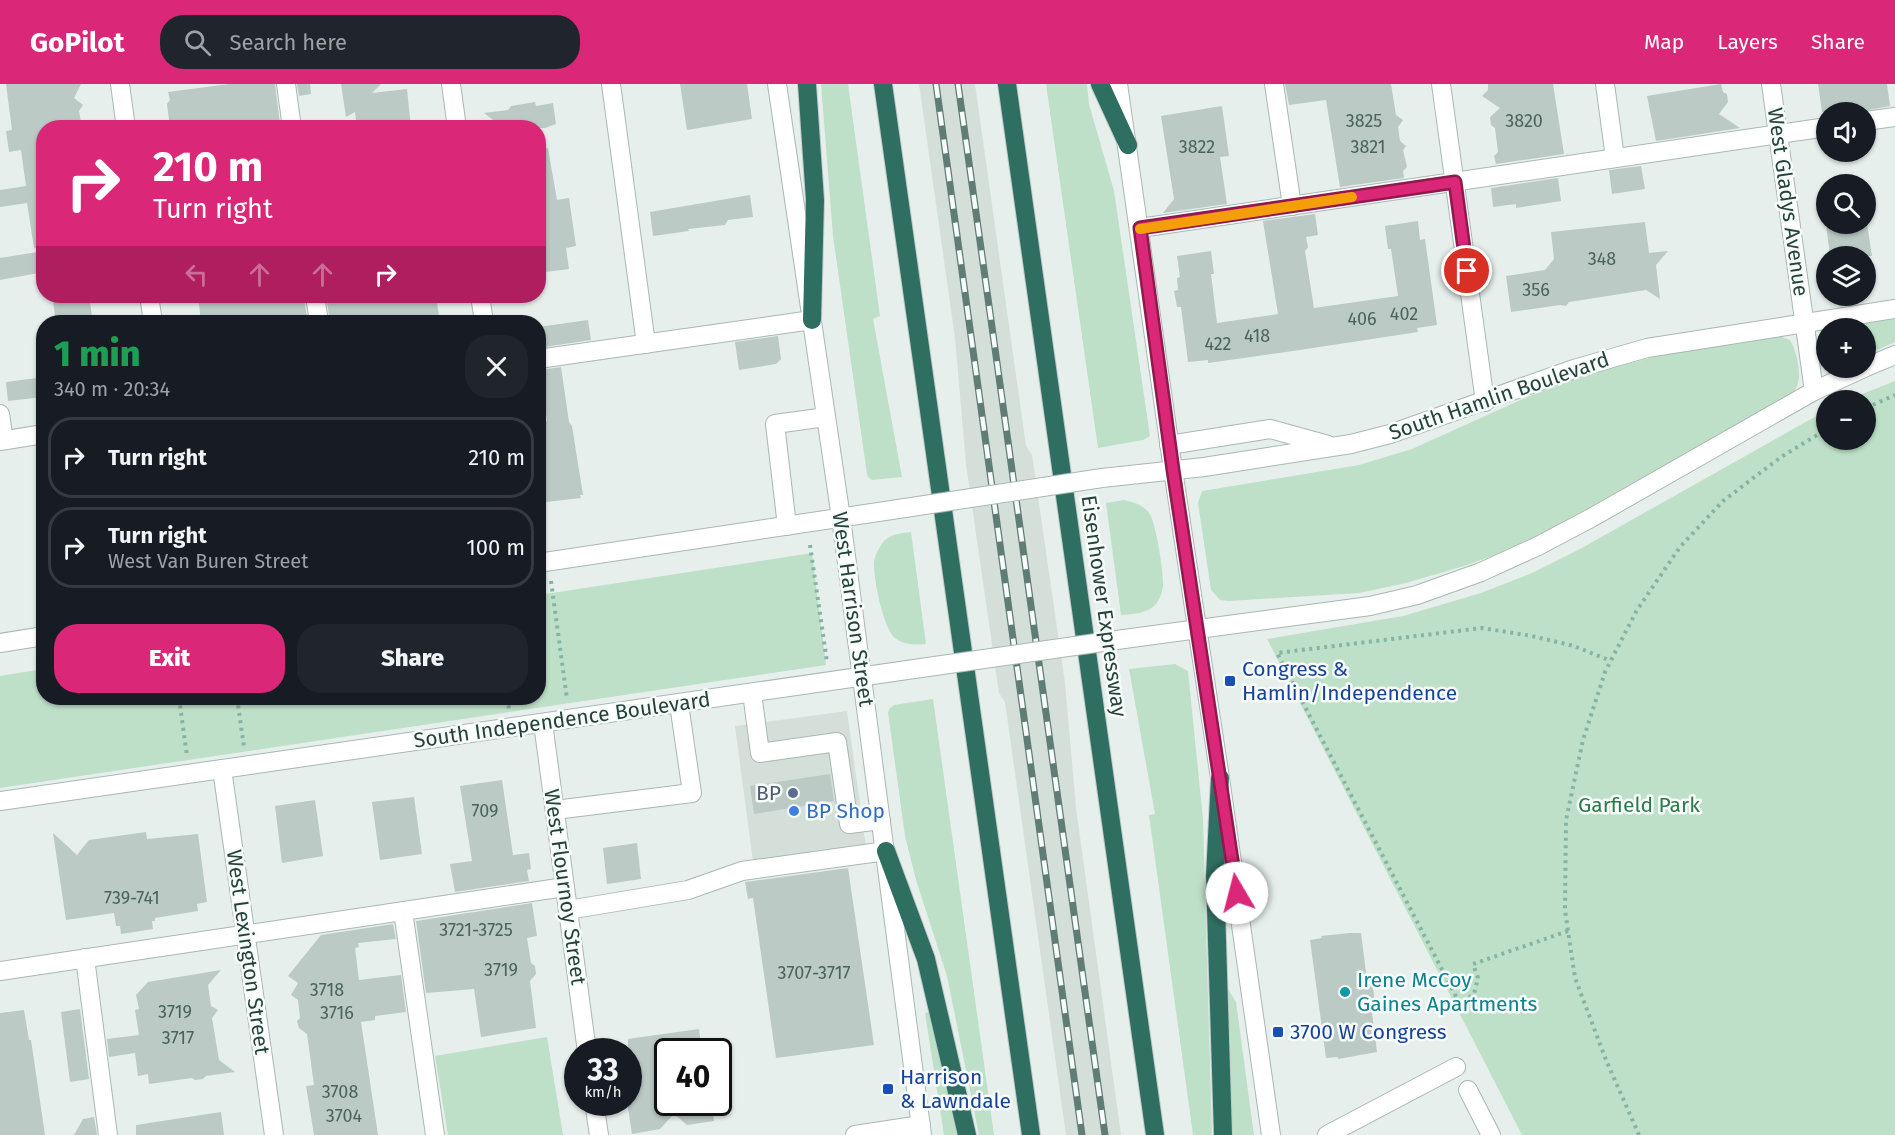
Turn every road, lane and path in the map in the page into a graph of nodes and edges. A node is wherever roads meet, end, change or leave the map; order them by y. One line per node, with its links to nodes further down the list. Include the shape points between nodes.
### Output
1 (120, 84): 16 (street)
2 (286, 84): 17 (street)
3 (451, 84): 18 (street)
4 (611, 84): 30 (street)
5 (777, 84): 28 (street, West Harrison Street)
6 (807, 84): 28 (highway, via 815,200)
7 (884, 84): 92 (highway)
8 (1007, 84): 93 (highway, Eisenhower Expressway)
9 (1100, 84): 22 (highway)
10 (1118, 84): 22 (street)
11 (1274, 84): 25 (street)
12 (1441, 84): 24 (street)
13 (1605, 84): 23 (street)
14 (1771, 84): 21 (street, West Gladys Avenue)
15 (1895, 117): 19 (street)
16 (125, 120)
17 (291, 120)
18 (456, 120)
19 (1876, 120)
20 (1816, 129): 21 (street)
21 (1778, 134): 23 (street); 29 (street, West Gladys Avenue)
22 (1128, 145): 26 (street)
23 (1615, 158): 24 (street)
24 (1455, 182): 25 (street); 37 (street)
25 (1292, 206): 26 (street)
26 (1140, 228): 44 (street)
27 (1895, 309): 29 (street, South Hamlin Boulevard)
28 (812, 320): 30 (street); 40 (street, West Harrison Street)
29 (1805, 322): 35 (street, West Gladys Avenue); 37 (street, South Hamlin Boulevard, via 1647,348 1574,369)
30 (646, 344): 32 (street)
31 (1895, 355): 33 (street)
32 (546, 358)
33 (1876, 363)
34 (1842, 378): 35 (street)
35 (1814, 391): 52 (street, via 1591,518 1481,572 1417,595 1370,606)
36 (1895, 395): 38 (path)
37 (1485, 402): 45 (street, South Hamlin Boulevard, via 1390,434)
38 (1876, 404)
39 (0, 414): 43 (street)
40 (826, 417): 47 (street, West Harrison Street); 48 (street, via 775,424)
41 (36, 436): 43 (street)
42 (1816, 436): 55 (path, via 1723,501 1680,547 1637,610)
43 (2, 441)
44 (1170, 445): 45 (street, via 1270,429); 46 (street)
45 (1335, 447): 46 (street, South Hamlin Boulevard)
46 (1173, 470): 47 (street, South Hamlin Boulevard, bridge); 52 (street)
47 (841, 518): 48 (street); 57 (street, West Harrison Street)
48 (787, 526): 50 (street)
49 (810, 545): 56 (path)
50 (546, 562)
51 (550, 577): 59 (path)
52 (1197, 629): 57 (street, South Independence Boulevard, bridge); 69 (street)
53 (36, 637): 54 (street)
54 (0, 643)
55 (1611, 661): 77 (path, via 1583,740 1566,820); 77 (path, via 1574,646 1482,628 1277,652 1460,1004 1474,994 1478,978 1473,964)
56 (827, 662)
57 (862, 676): 58 (street, South Independence Boulevard); 72 (street, West Harrison Street)
58 (752, 693): 60 (street, South Independence Boulevard); 72 (street, via 760,753 837,742 849,824)
59 (567, 699)
60 (679, 704): 65 (street, South Independence Boulevard); 71 (street, via 692,793)
61 (180, 705): 67 (path)
62 (238, 705): 66 (path)
63 (508, 705): 64 (path)
64 (509, 709)
65 (543, 723): 68 (street, South Independence Boulevard); 71 (street, West Flournoy Street)
66 (244, 748)
67 (187, 757)
68 (222, 769): 70 (street, South Independence Boulevard); 78 (street, West Lexington Street)
69 (1220, 778): 94 (highway, via 1215,876); 95 (street)
70 (0, 801)
71 (555, 810): 74 (street, West Flournoy Street)
72 (881, 820): 73 (street, West Harrison Street)
73 (886, 851): 75 (street, via 742,871 688,890); 85 (street, West Harrison Street); 91 (highway, via 926,959)
74 (565, 887): 75 (street, West Flournoy Street); 76 (street)
75 (568, 910): 81 (street, West Flournoy Street)
76 (402, 911): 78 (street); 88 (street)
77 (1568, 931): 98 (path, via 1575,978)
78 (246, 934): 79 (street); 87 (street, West Lexington Street)
79 (85, 958): 80 (street); 86 (street)
80 (0, 971)
81 (585, 1038)
82 (1456, 1067): 96 (street)
83 (1468, 1090): 97 (street)
84 (596, 1116): 89 (street)
85 (922, 1130): 90 (street)
86 (108, 1135)
87 (274, 1135)
88 (435, 1135)
89 (599, 1135)
90 (855, 1135)
91 (967, 1135)
92 (1031, 1135)
93 (1155, 1135)
94 (1223, 1135)
95 (1271, 1135)
96 (1327, 1135)
97 (1491, 1135)
98 (1639, 1135)

